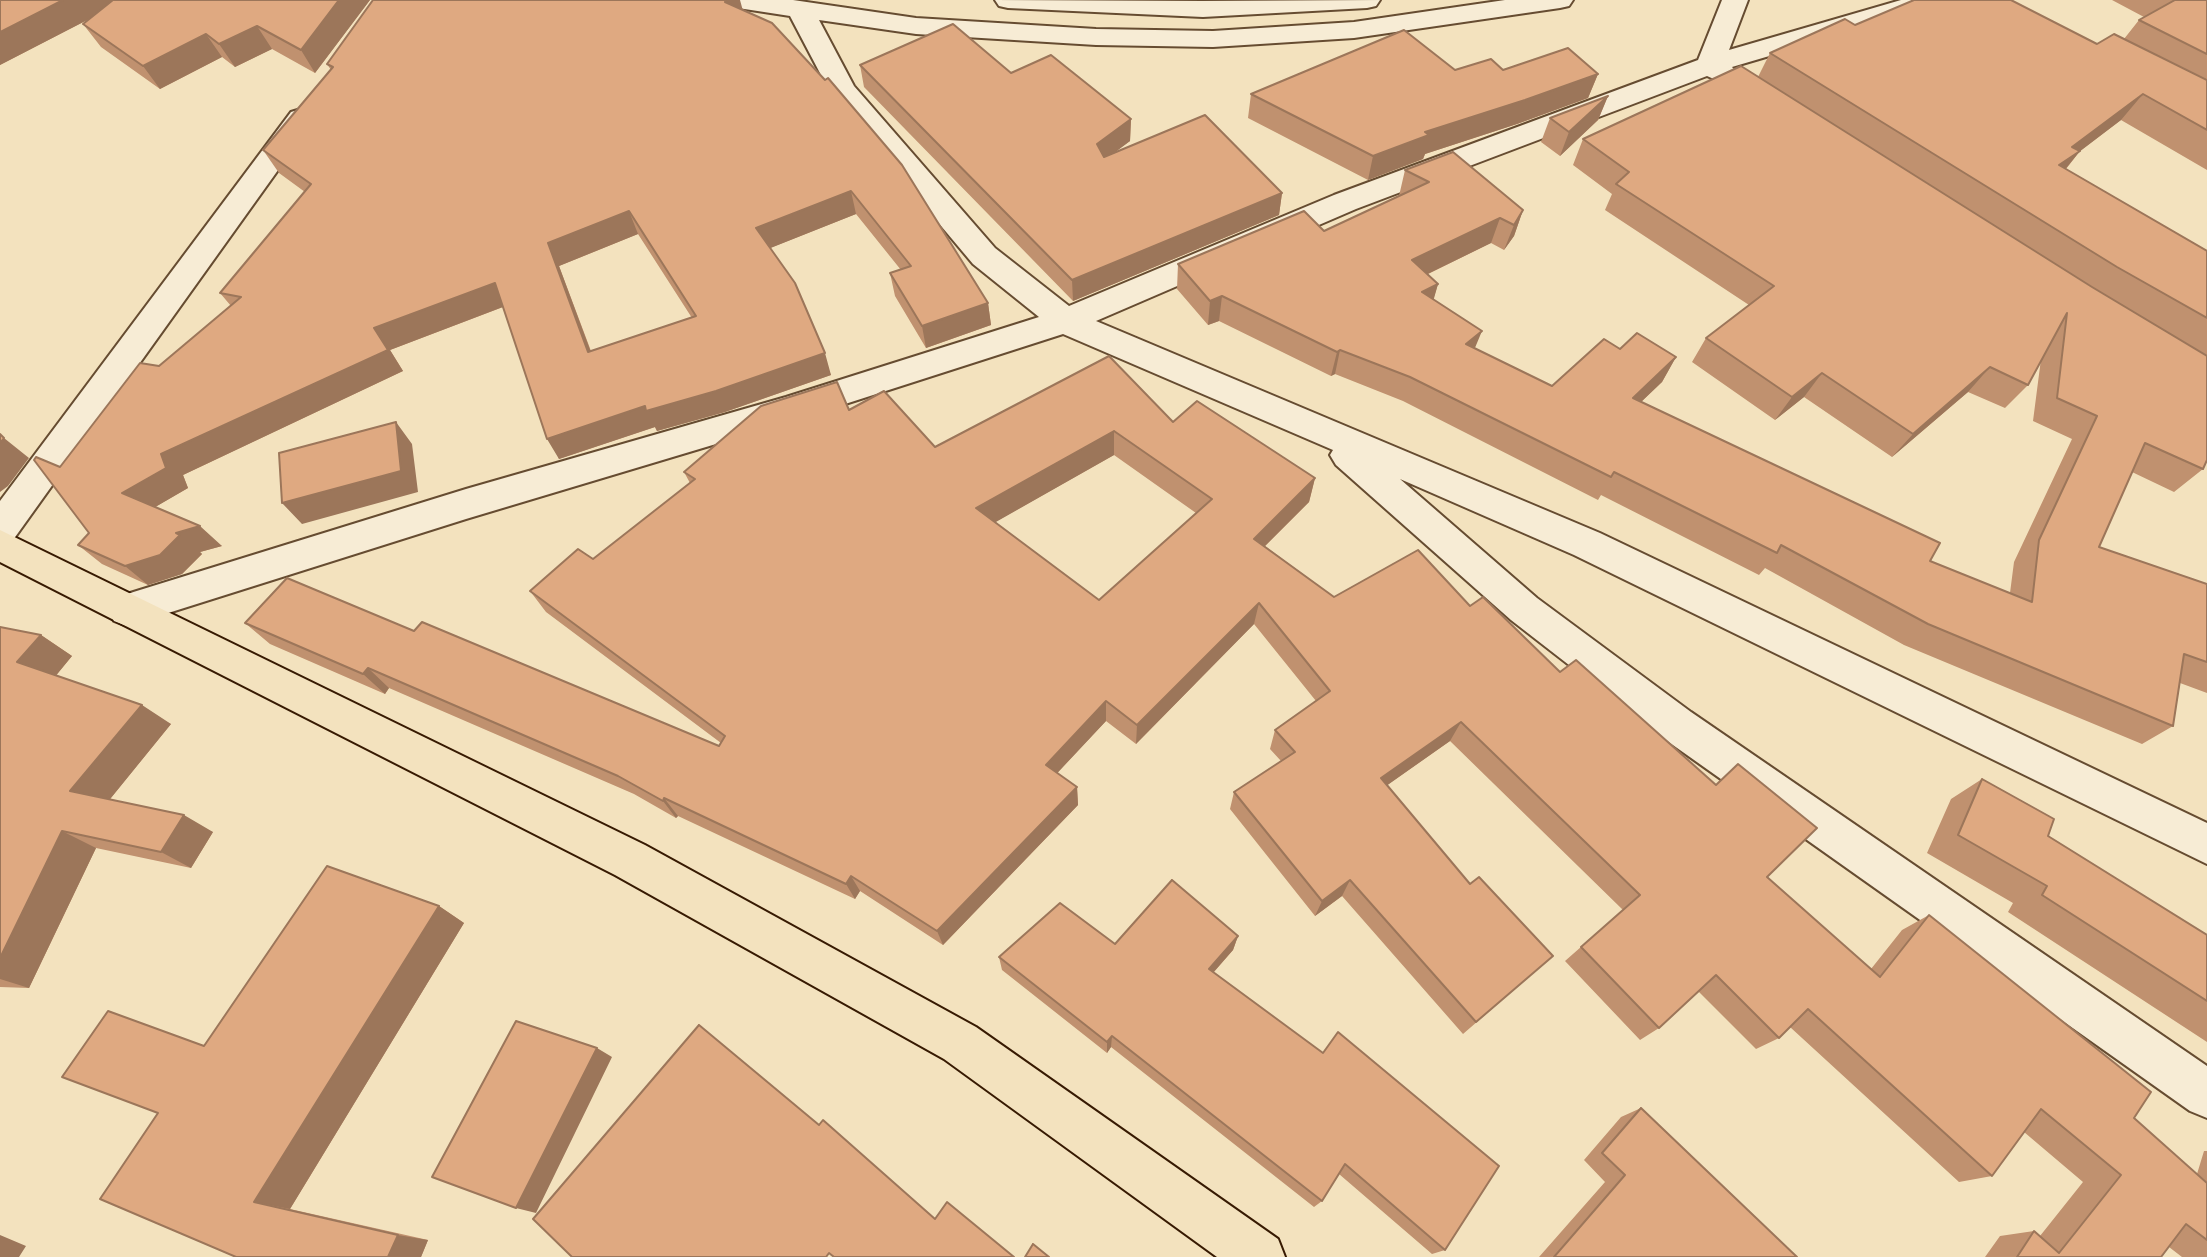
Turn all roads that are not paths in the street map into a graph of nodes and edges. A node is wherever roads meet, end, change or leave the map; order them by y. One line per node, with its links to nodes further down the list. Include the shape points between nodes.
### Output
1 (738, 0): 7 (street)
2 (1008, 0): 3 (street, via 1203,9)
3 (1367, 0)
4 (1560, 0): 7 (street, via 1354,30 1213,39 916,26)
5 (1735, 0): 8 (street)
6 (1930, 0): 8 (street)
7 (802, 12): 11 (street, via 842,90 984,256)
8 (1710, 65): 9 (street); 11 (street, via 1345,202)
9 (1745, 88)
10 (321, 90): 13 (street)
11 (1065, 321): 12 (street); 15 (street)
12 (1323, 433): 16 (street, via 1587,544); 17 (street, via 1524,609 1678,725)
13 (0, 529)
14 (0, 545): 15 (main road)
15 (127, 610): 18 (main road, via 630,860 960,1043)
16 (2207, 844)
17 (2207, 1094)
18 (1259, 1257)

